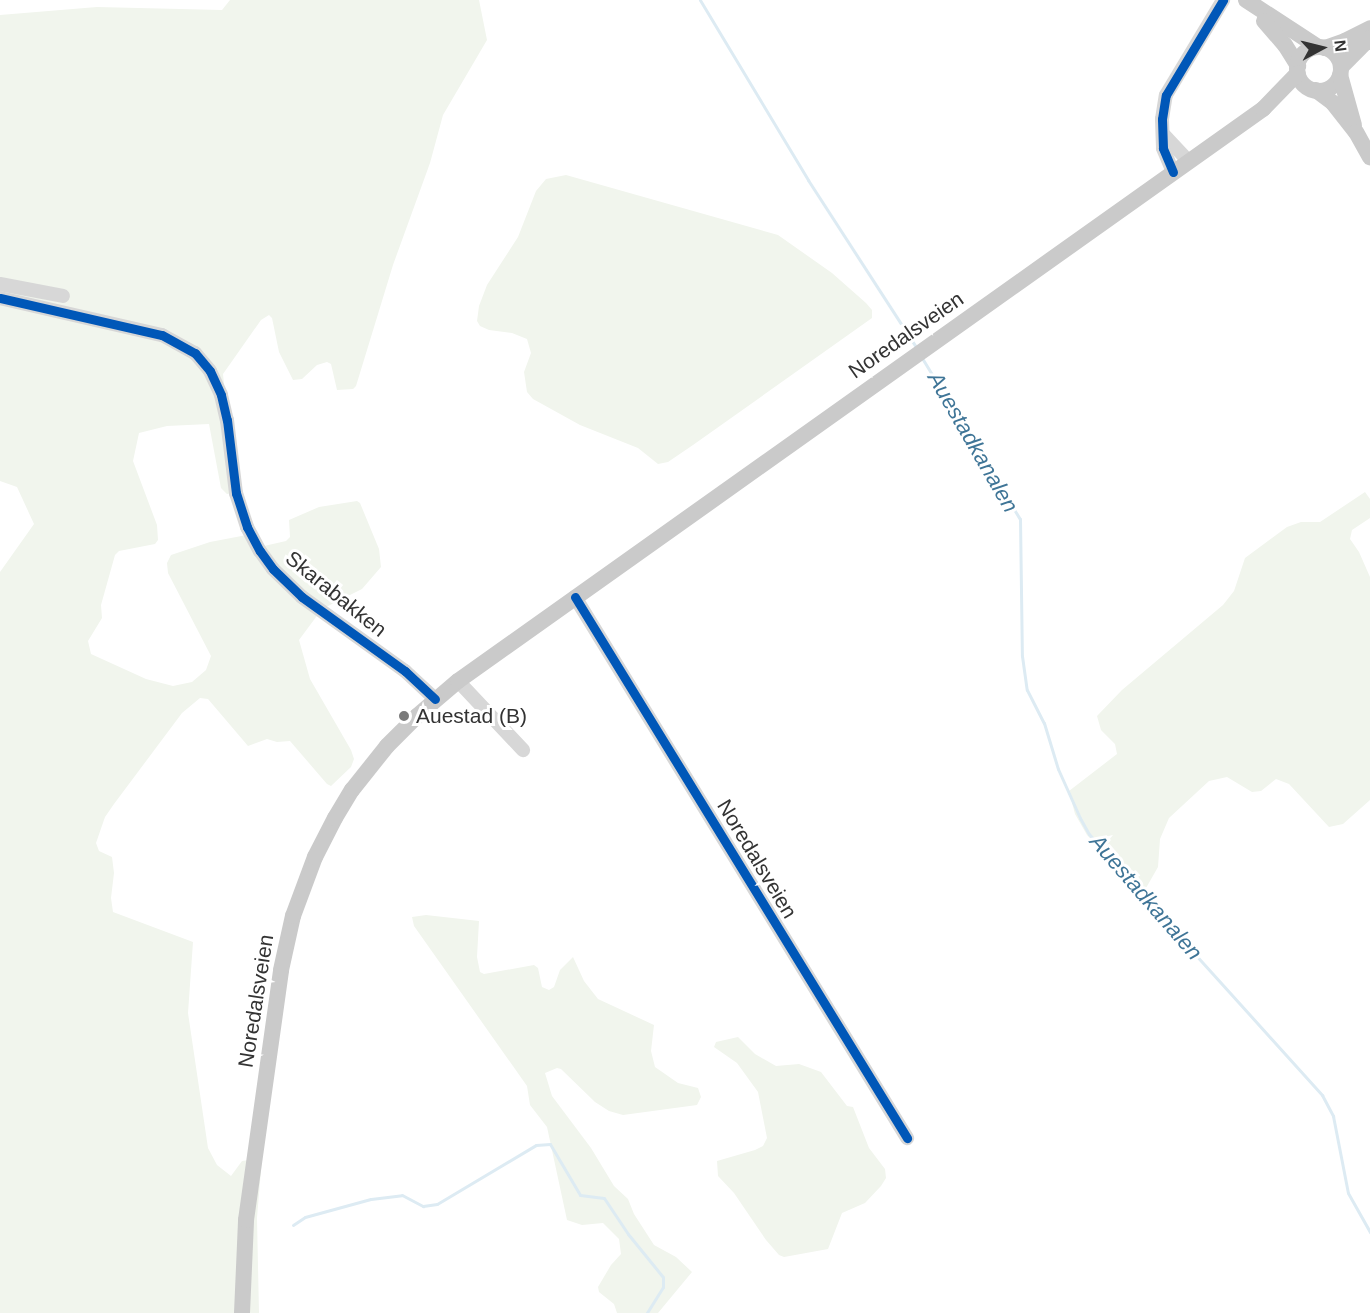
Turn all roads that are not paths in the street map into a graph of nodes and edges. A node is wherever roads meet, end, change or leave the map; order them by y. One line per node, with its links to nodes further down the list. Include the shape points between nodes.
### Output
1 (1245, 0): 5 (main road); 6 (main road, via 1279,37)
2 (1220, 5): 11 (street, via 1166,95)
3 (1370, 28): 5 (main road, via 1345,41)
4 (1370, 38): 7 (main road)
5 (1321, 47): 6 (main road, via 1306,51); 7 (main road, via 1337,56)
6 (1298, 69): 8 (main road); 9 (main road, Noredalsveien)
7 (1341, 71): 8 (main road, via 1332,87); 10 (main road)
8 (1313, 89): 9 (main road, Noredalsveien); 10 (main road, via 1333,104)
9 (1263, 109): 13 (main road, Noredalsveien)
10 (1356, 132): 12 (main road)
11 (1164, 135): 13 (street); 14 (street, via 1162,148)
12 (1370, 157)
13 (1188, 161): 14 (main road, Noredalsveien)
14 (1173, 172): 18 (main road, Noredalsveien)
15 (0, 284): 16 (street)
16 (63, 296)
17 (0, 298): 20 (street, Skarabakken, via 162,335 195,353 210,371 221,395 236,493 260,551 302,597 405,671)
18 (575, 597): 19 (main road, Noredalsveien); 22 (street, Noredalsveien)
19 (458, 681): 20 (main road, Noredalsveien); 21 (street)
20 (435, 699): 23 (main road, Noredalsveien, via 387,746 352,790 318,851 293,916 281,970 249,1199)
21 (523, 750)
22 (907, 1138)
23 (242, 1313)

